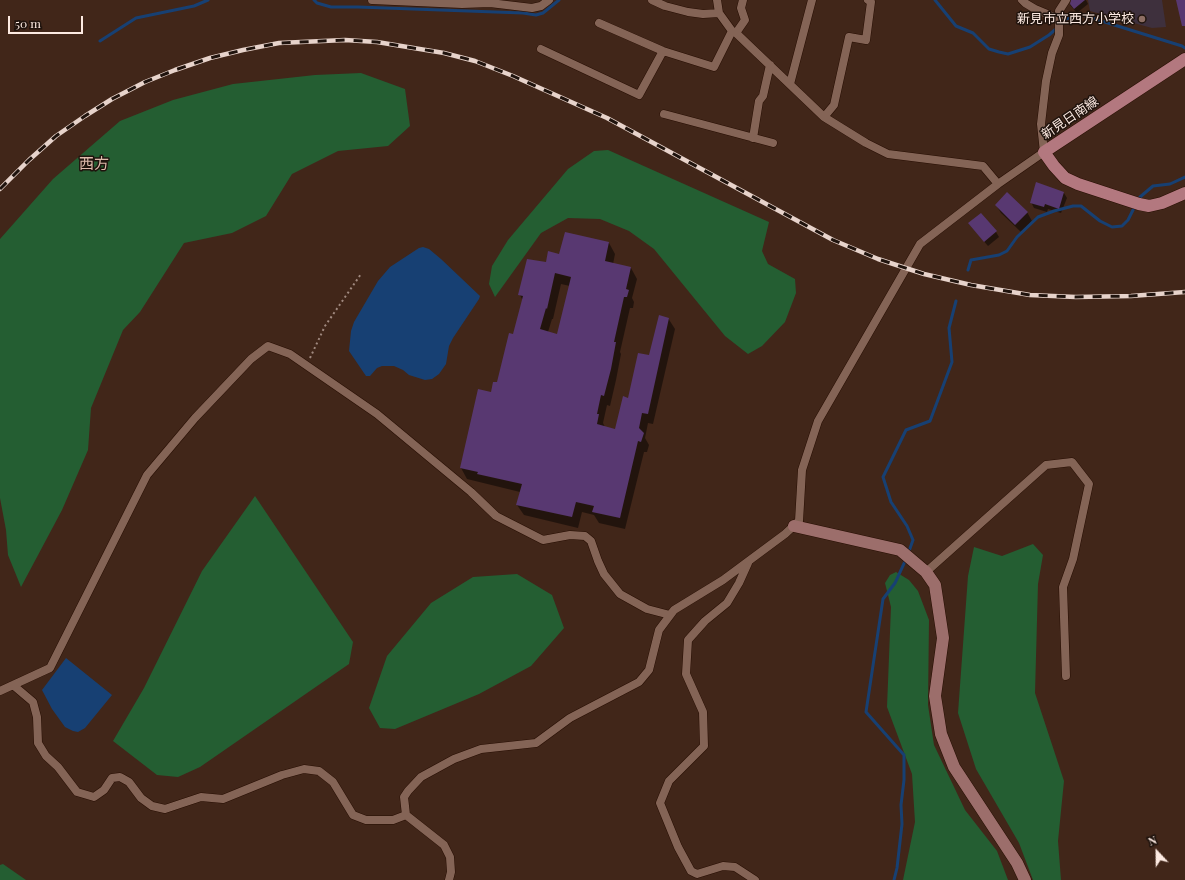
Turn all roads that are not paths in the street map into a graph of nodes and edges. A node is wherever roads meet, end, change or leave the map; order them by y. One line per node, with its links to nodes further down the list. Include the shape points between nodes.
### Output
1 (372, 0): 2 (street, via 490,3 532,8 541,6)
2 (549, 0)
3 (652, 0): 10 (street, via 688,12)
4 (717, 0): 10 (street)
5 (743, 0): 13 (street, via 741,8 745,20)
6 (812, 0): 18 (street)
7 (868, 0): 20 (street, via 871,2 866,40 848,37 834,105)
8 (1022, 0): 11 (street, via 1035,9)
9 (1066, 0): 11 (street, via 1059,10)
10 (719, 13): 13 (street)
11 (1059, 19): 23 (street, via 1059,35 1046,81 1041,124)
12 (599, 23): 15 (street)
13 (734, 32): 15 (street, via 714,67); 17 (street)
14 (541, 49): 15 (street, via 639,95)
15 (663, 51)
16 (1185, 59): 23 (main road, 新見日南線)
17 (770, 65): 18 (street); 21 (street, via 763,96 759,102)
18 (790, 84): 20 (street)
19 (664, 114): 21 (street)
20 (824, 117): 24 (street, via 888,154 983,166)
21 (753, 138): 22 (street)
22 (773, 143)
23 (1044, 152): 24 (street); 25 (main road, 新見日南線, via 1065,178 1135,203 1149,206)
24 (998, 184): 26 (street, via 920,244 896,284 818,421 802,470 799,521)
25 (1185, 193)
26 (794, 526): 27 (street); 28 (street, via 900,550)
27 (748, 562): 29 (street); 35 (street, via 739,584 727,603 704,621 688,640 686,674 704,712 704,746 669,781 660,803 691,871 697,874 723,866 735,867)
28 (926, 572): 30 (street, via 1046,465 1072,462 1089,484 1063,587); 36 (street, via 935,585 943,638 935,696 941,734 954,767 1017,863)
29 (670, 615): 31 (street, via 647,609 620,594 604,574 591,541 585,536 543,540 496,516 472,492 377,414 290,354 268,346 251,358 147,475 50,668); 33 (street, via 659,630 649,670 639,682 570,718 536,743 481,749 454,759 421,777 404,797)
30 (1066, 676)
31 (13, 685): 32 (street); 33 (street, via 33,702 37,717 38,743 77,792 94,797 104,790 112,778 120,777 129,782 141,798 152,806 165,809 201,798 223,799 282,775 304,769 319,771 333,782 353,815 366,820 393,820)
32 (0, 690)
33 (406, 815): 34 (street, via 444,845 450,857 451,872)
34 (448, 880)
35 (755, 880)
36 (1025, 880)

